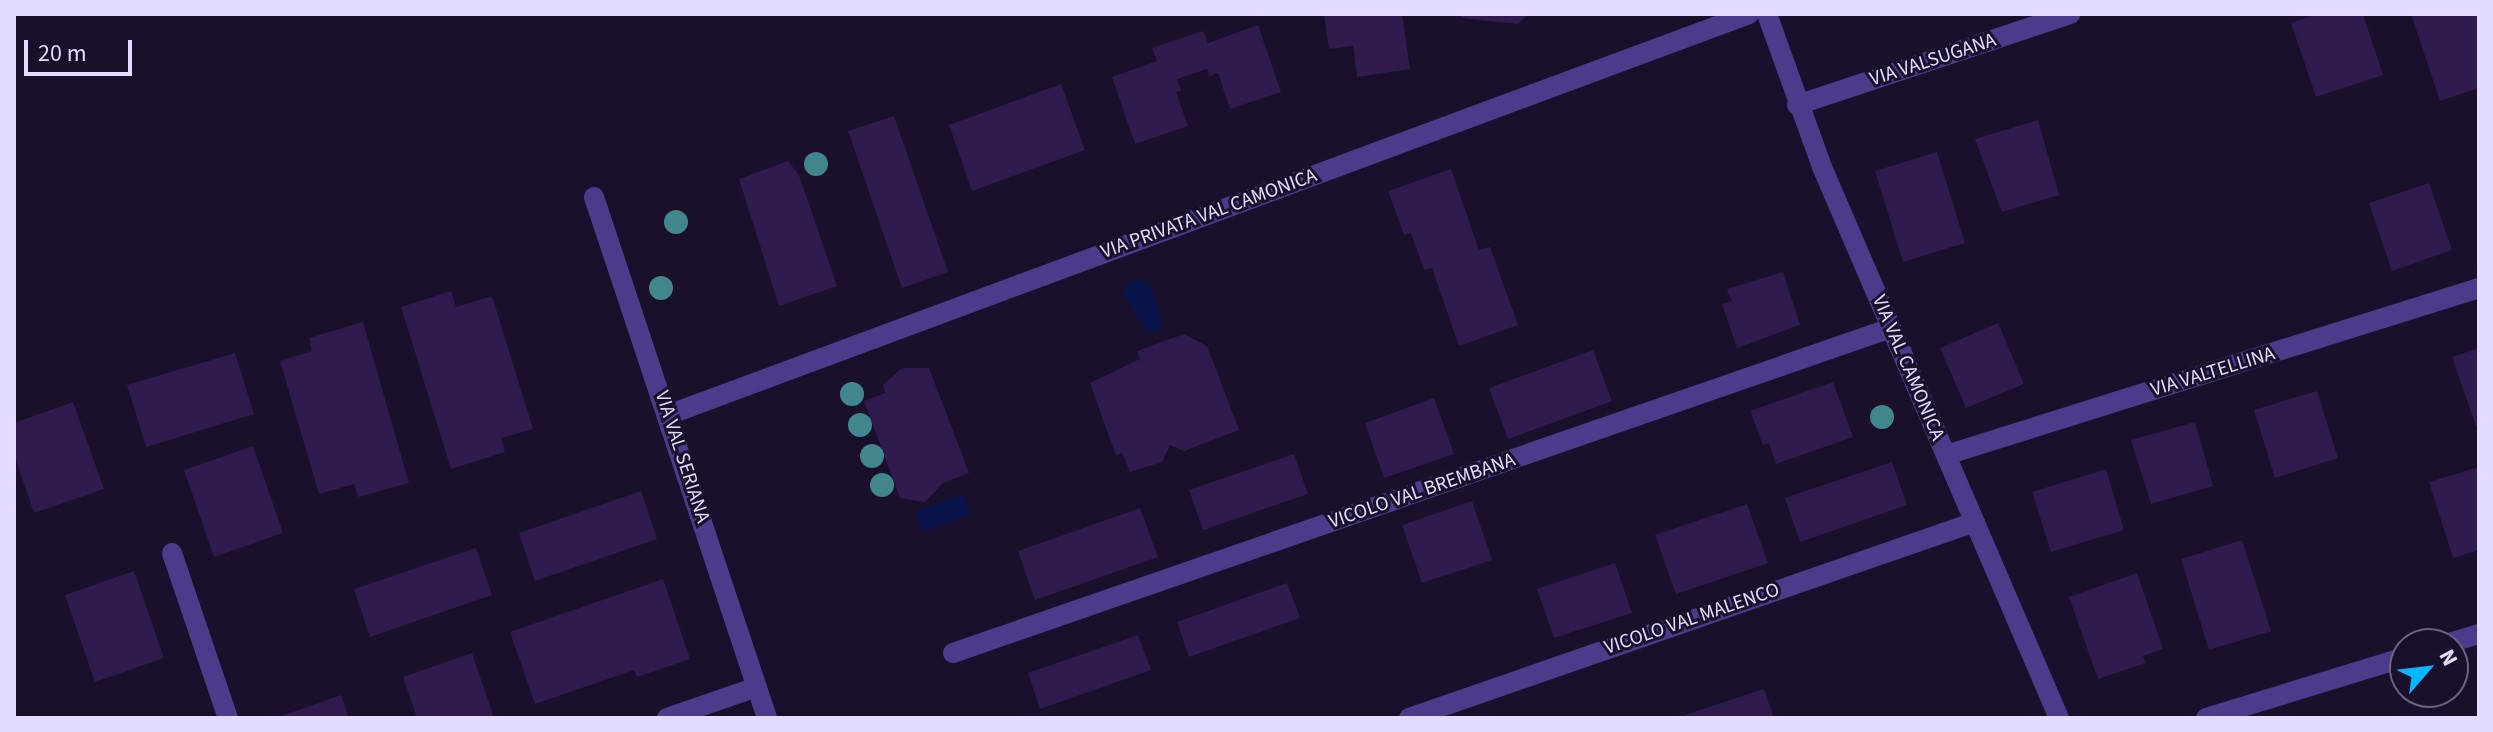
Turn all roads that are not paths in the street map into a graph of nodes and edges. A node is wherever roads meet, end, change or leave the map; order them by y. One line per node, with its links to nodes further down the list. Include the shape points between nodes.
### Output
1 (1749, 14): 8 (street, VIA PRIVATA VAL CAMONICA)
2 (1767, 14): 4 (street, VIA VAL CAMONICA)
3 (2070, 14): 4 (street, VIA VALSUGANA)
4 (1797, 105): 7 (street, VIA VAL CAMONICA)
5 (594, 197): 8 (street, VIA VAL SERIANA)
6 (2479, 288): 9 (street, VIA VALTELLINA)
7 (1891, 328): 9 (street, VIA VAL CAMONICA); 12 (street, VICOLO VAL BREMBANA)
8 (668, 415): 14 (street, VIA VAL SERIANA)
9 (1946, 455): 10 (street, VIA VAL CAMONICA)
10 (1975, 522): 18 (street, VICOLO VAL MALENCO); 19 (street, VIA VAL CAMONICA)
11 (172, 553): 15 (street)
12 (953, 653)
13 (2389, 662): 20 (street)
14 (757, 687): 16 (street); 17 (street, VIA VAL SERIANA)
15 (228, 718)
16 (667, 718)
17 (767, 718)
18 (1409, 718)
19 (2059, 718)
20 (2206, 718)

